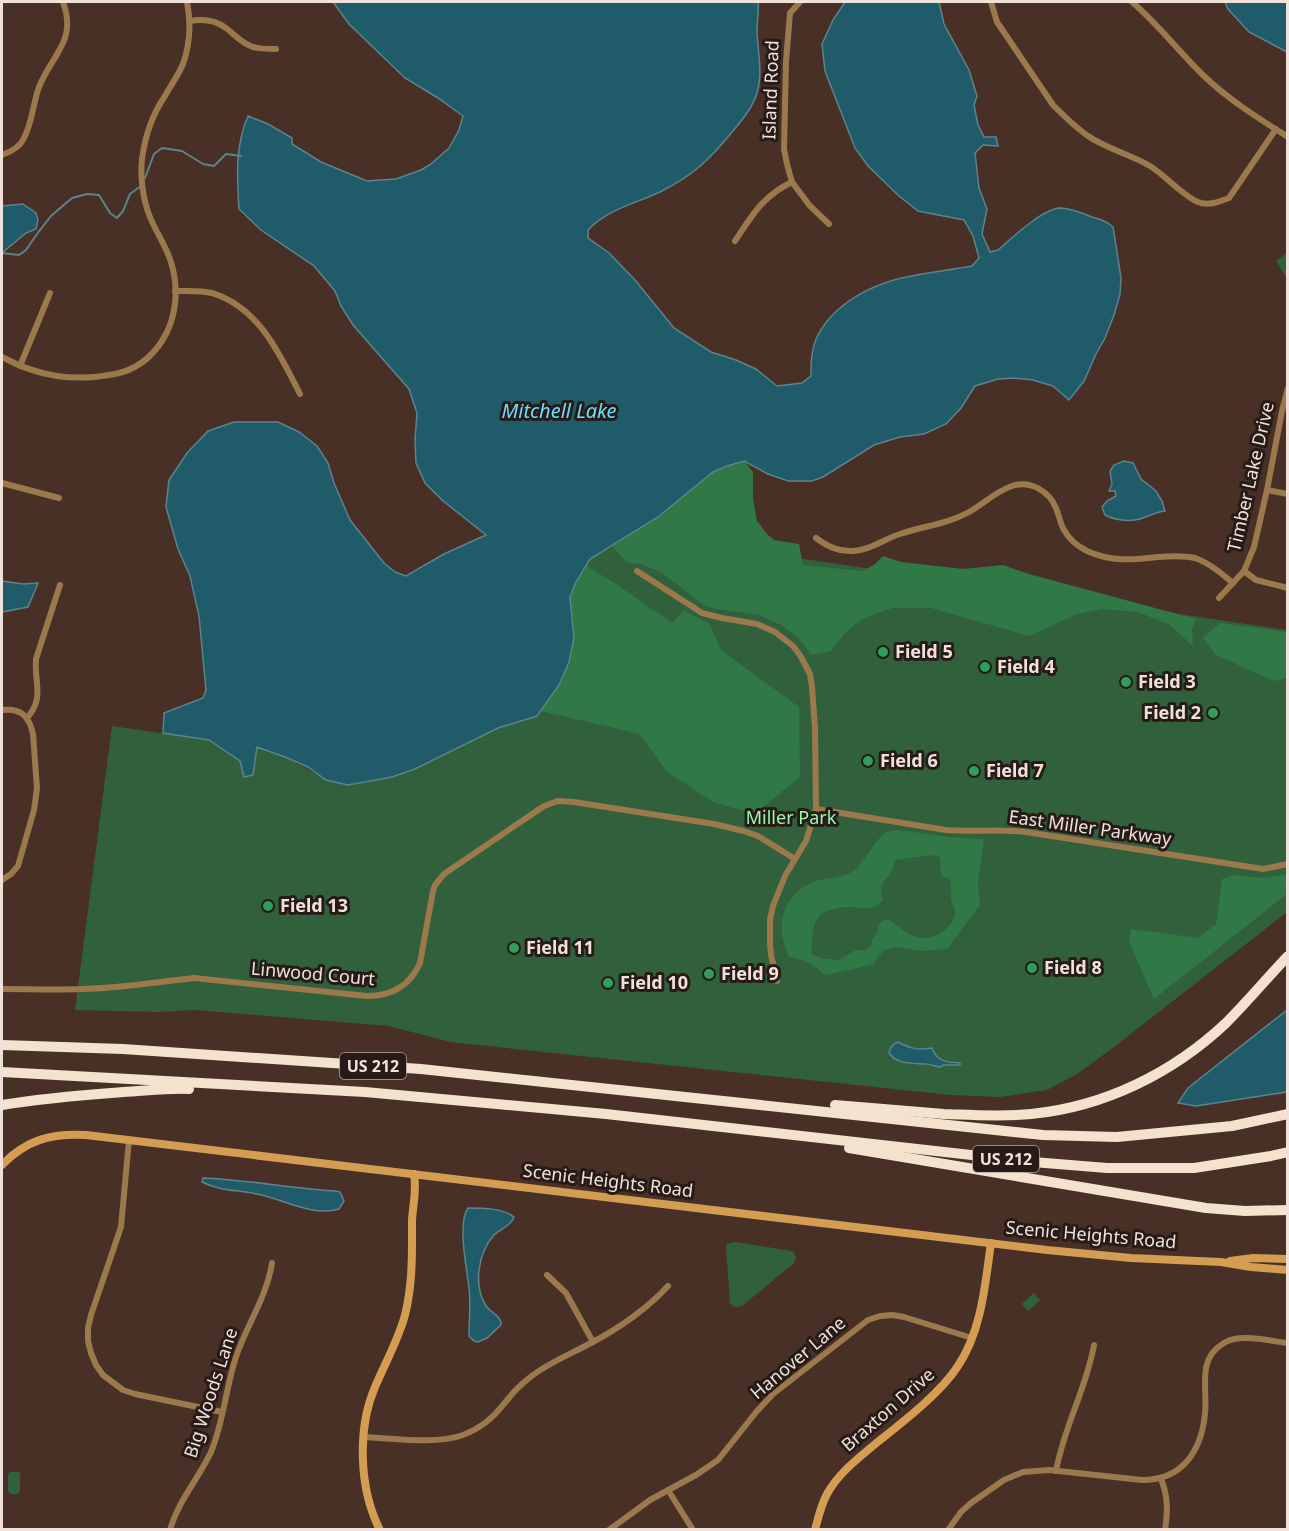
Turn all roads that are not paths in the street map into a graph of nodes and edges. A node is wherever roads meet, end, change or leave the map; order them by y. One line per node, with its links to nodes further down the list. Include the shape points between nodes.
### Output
1 (63, 2): 10 (street, via 67,16 65,38 40,84 24,140)
2 (187, 2): 6 (street)
3 (800, 2): 11 (street, Island Road, via 790,13 786,62 784,149)
4 (991, 2): 8 (street, via 997,22 1064,117 1088,136 1150,166 1199,203 1229,198)
5 (1132, 2): 8 (street, via 1220,90)
6 (189, 21): 7 (street, via 218,24 252,47); 14 (street, via 183,64 156,110 142,163 149,215 171,262)
7 (276, 49)
8 (1275, 129): 9 (street)
9 (1287, 137)
10 (2, 155)
11 (792, 182): 12 (street, Island Road); 13 (street, via 767,197)
12 (829, 224)
13 (735, 241)
14 (176, 291): 17 (street, via 172,323 165,336 158,348 135,367 121,373 77,379); 19 (street, via 213,293 255,320 279,352)
15 (50, 293): 17 (street)
16 (2, 357): 17 (street)
17 (20, 366)
18 (1287, 388): 21 (street, Timber Lake Drive)
19 (300, 394)
20 (2, 483): 23 (street)
21 (1267, 490): 22 (street); 26 (street, Timber Lake Drive, via 1254,547)
22 (1287, 494)
23 (59, 498)
24 (816, 538): 27 (street, via 838,550 865,550 900,534 958,518 1002,490 1023,483 1051,498 1069,537 1094,554 1120,560 1196,558)
25 (637, 571): 33 (street, via 702,613 766,627 800,655 812,687)
26 (1244, 571): 27 (street, Timber Lake Drive); 29 (street, via 1256,580)
27 (1233, 583): 30 (street, Timber Lake Drive)
28 (60, 585): 32 (street, via 36,659 37,704)
29 (1287, 588)
30 (1220, 598)
31 (2, 710): 32 (street, via 20,712)
32 (27, 718): 36 (street, via 33,734 36,799 18,866)
33 (816, 809): 34 (street); 35 (street, East Miller Parkway, via 946,830 1026,832 1263,869)
34 (795, 860): 38 (street, via 778,892 770,920); 39 (street, Linwood Court, via 744,831 558,801 544,806 444,874 433,891 417,970 391,993 368,996 194,978 82,989)
35 (1287, 864)
36 (2, 880)
37 (1287, 956): 43 (highway, via 1226,1022 1185,1056 1107,1097 1062,1110 994,1117 776,1100)
38 (777, 981)
39 (2, 989)
40 (2, 1044): 43 (highway, US 212, via 421,1069)
41 (2, 1072): 42 (highway, US 212)
42 (365, 1092): 44 (highway, via 175,1089); 46 (highway, US 212)
43 (724, 1100): 45 (highway, US 212, via 1043,1135 1117,1137 1232,1126)
44 (2, 1105)
45 (1287, 1114)
46 (724, 1128): 48 (highway, US 212, via 1107,1168 1194,1167); 51 (highway, via 1206,1208)
47 (129, 1140): 49 (street, Scenic Heights Road, via 59,1134 29,1144); 50 (street, Scenic Heights Road); 63 (street, via 121,1227 88,1328 91,1353 103,1376 123,1390)
48 (1287, 1152)
49 (2, 1165)
50 (414, 1174): 52 (street, Scenic Heights Road); 64 (street, via 410,1294 396,1340 374,1389)
51 (1287, 1210)
52 (991, 1243): 54 (street, Scenic Heights Road, via 1131,1258); 59 (street, Braxton Drive)
53 (1287, 1259): 54 (street, Scenic Heights Road)
54 (1221, 1262): 56 (street, Scenic Heights Road)
55 (272, 1263): 63 (street, Big Woods Lane, via 267,1286 238,1352)
56 (1287, 1270)
57 (547, 1275): 60 (street, via 566,1293)
58 (668, 1286): 60 (street, via 628,1320)
59 (972, 1338): 67 (street, Hanover Lane, via 904,1317 868,1320 773,1394 718,1460); 72 (street, Braxton Drive, via 946,1382 837,1478 826,1496)
60 (593, 1342): 64 (street, via 534,1374 492,1418 464,1435 432,1440)
61 (1287, 1343): 66 (street, via 1246,1338 1216,1348 1205,1367 1205,1413 1199,1440 1186,1463)
62 (1094, 1345): 65 (street, via 1084,1386 1061,1444)
63 (222, 1412): 68 (street, Big Woods Lane, via 210,1452)
64 (363, 1437): 69 (street, via 365,1481)
65 (1056, 1471): 66 (street); 73 (street, via 1033,1470 1004,1480 971,1503)
66 (1161, 1479): 74 (street, via 1167,1504)
67 (668, 1490): 70 (street, Hanover Lane); 71 (street)
68 (170, 1530)
69 (380, 1530)
70 (609, 1530)
71 (693, 1530)
72 (815, 1530)
73 (948, 1530)
74 (1165, 1530)

